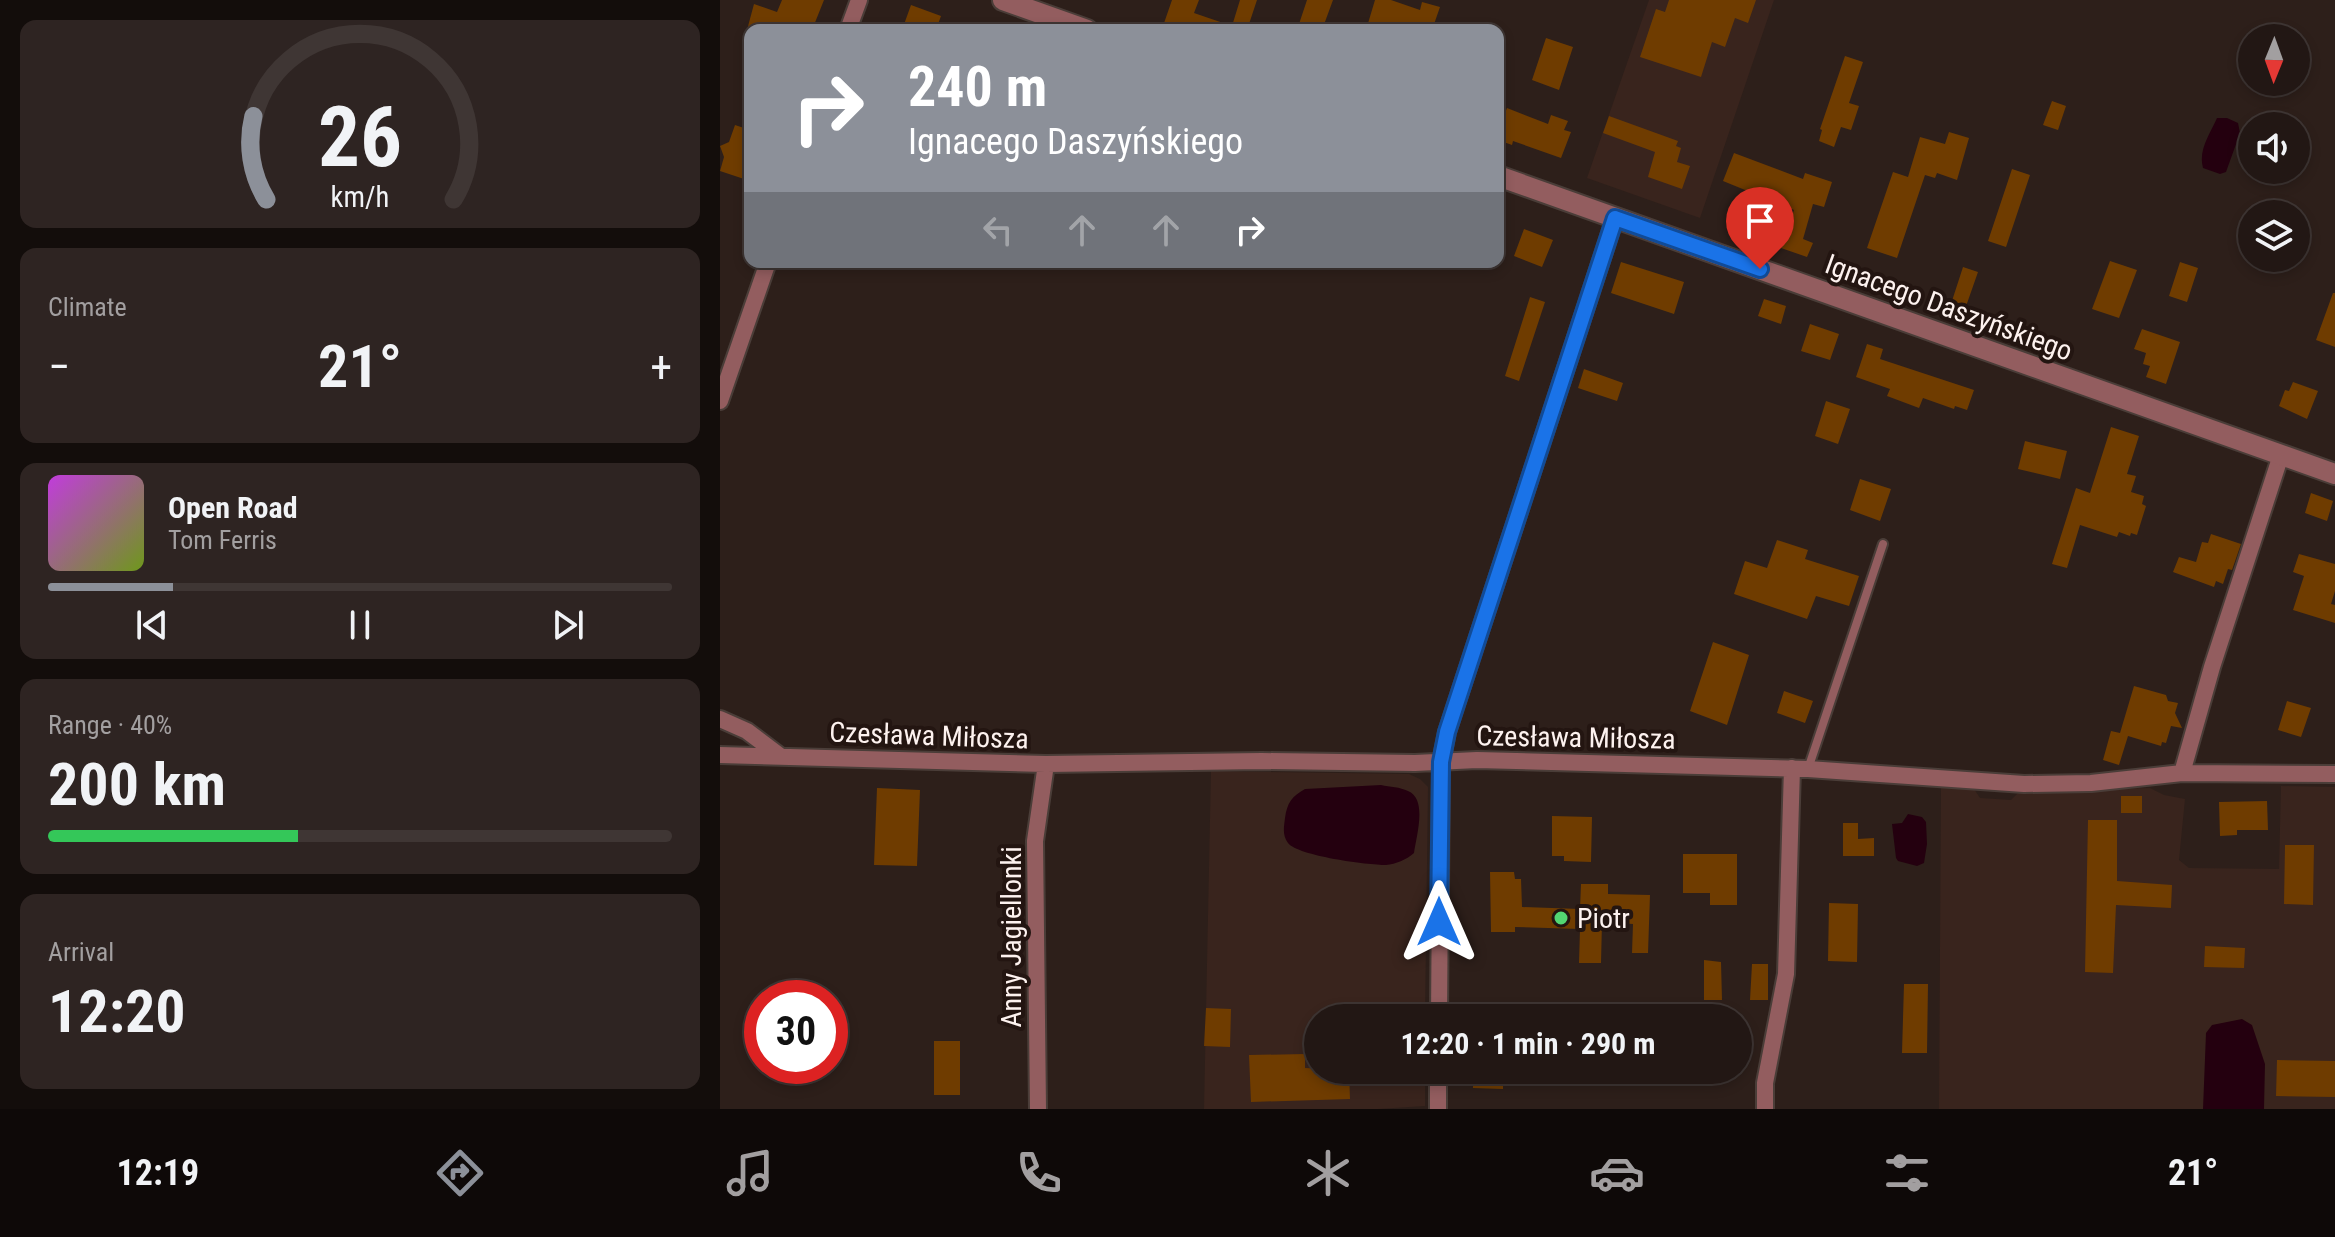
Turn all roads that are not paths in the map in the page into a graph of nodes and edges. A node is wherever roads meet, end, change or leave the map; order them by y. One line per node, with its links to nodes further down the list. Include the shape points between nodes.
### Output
1 (859, 0): 3 (street)
2 (1014, 2): 4 (street)
3 (850, 24)
4 (1071, 24)
5 (1504, 178): 6 (street, Ignacego Daszyńskiego)
6 (1615, 218): 9 (street, Ignacego Daszyńskiego); 15 (street)
7 (766, 268): 8 (street)
8 (720, 401)
9 (2281, 455): 10 (street, Ignacego Daszyńskiego); 18 (street)
10 (2335, 474)
11 (1883, 544): 17 (lane)
12 (720, 719): 14 (street)
13 (720, 755): 14 (street, Czesława Miłosza)
14 (780, 756): 16 (street, Czesława Miłosza)
15 (1441, 762): 16 (street, Czesława Miłosza); 17 (street, Czesława Miłosza); 20 (street)
16 (1046, 764): 22 (street, Anny Jagiellonki, via 1035,841)
17 (1800, 768): 18 (street, Czesława Miłosza, via 2024,784); 24 (street, via 1786,974)
18 (2182, 773): 19 (street, Czesława Miłosza)
19 (2335, 774)
20 (1439, 1004)
21 (1438, 1084): 23 (street)
22 (1038, 1109)
23 (1438, 1109)
24 (1765, 1109)

